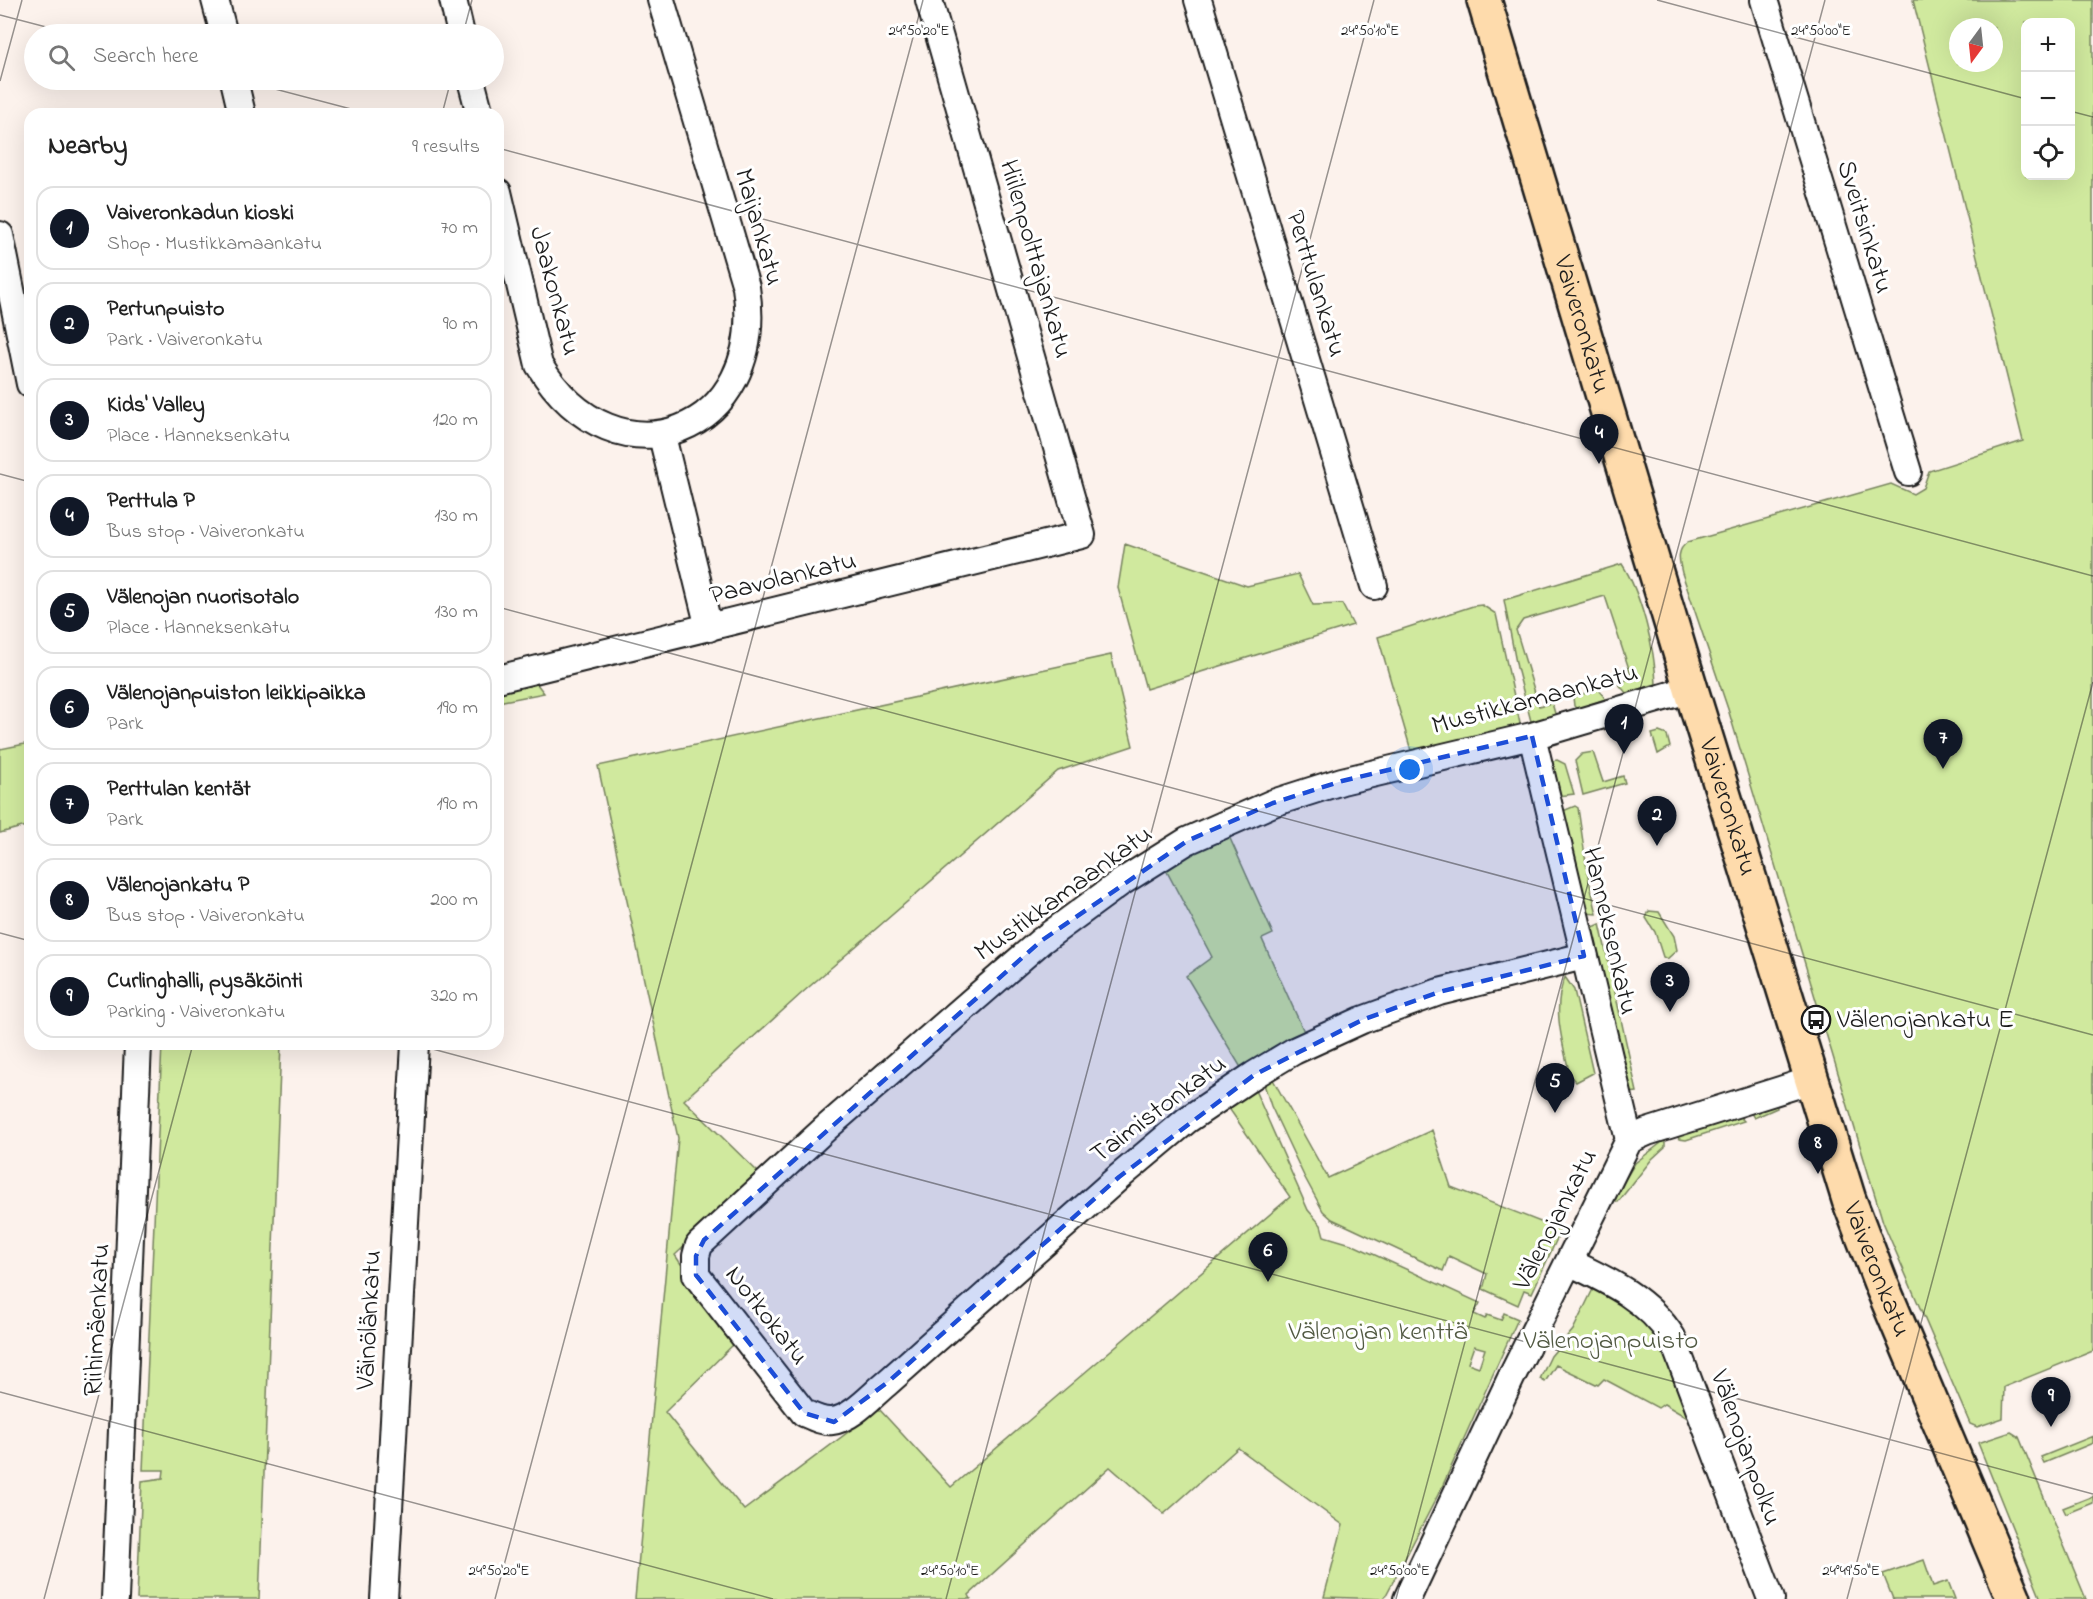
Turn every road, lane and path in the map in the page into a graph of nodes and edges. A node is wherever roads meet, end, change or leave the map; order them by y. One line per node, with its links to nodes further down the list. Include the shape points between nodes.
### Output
1 (216, 0): 8 (street)
2 (453, 0): 9 (street)
3 (661, 0): 17 (street, Maijankatu, via 750,308 742,364 729,392 712,409)
4 (929, 0): 19 (street, Hiilenpolttajankatu)
5 (1198, 0): 20 (street, Perttulankatu)
6 (1484, 0): 23 (main road, Vaiveronkatu)
7 (1764, 0): 18 (street, Sveitsinkatu)
8 (222, 24)
9 (459, 24)
10 (236, 90): 12 (street)
11 (474, 90): 13 (street)
12 (241, 108)
13 (478, 108)
14 (504, 217): 17 (street, Jaakonkatu, via 539,364 550,383 602,426 631,435)
15 (0, 235): 16 (street)
16 (24, 354)
17 (662, 436): 21 (street)
18 (1908, 472)
19 (1082, 535): 21 (street, Paavolankatu)
20 (1374, 585)
21 (709, 628): 22 (street, Paavolankatu)
22 (504, 679)
23 (1691, 689): 24 (street, Mustikkamaankatu); 28 (main road, Vaiveronkatu)
24 (1532, 736): 25 (street, Hanneksenkatu); 30 (street, Mustikkamaankatu, via 1342,781 1273,803 1187,842 1120,883 1041,941)
25 (1584, 956): 29 (street, Hanneksenkatu); 32 (street, Taimistonkatu, via 1439,992 1362,1020 1294,1051 1254,1075 1188,1120 1119,1177 888,1382)
26 (138, 1050): 33 (street, Riihimäenkatu)
27 (415, 1050): 34 (street, Väinölänkatu)
28 (1812, 1080): 29 (street, Välenojankatu); 37 (main road, Vaiveronkatu, via 1863,1239)
29 (1629, 1140): 31 (street, Välenojankatu)
30 (719, 1227): 32 (street, Notkokatu, via 699,1245 696,1275 804,1413)
31 (1569, 1262): 35 (street, Välenojankatu); 36 (street, Välenojanpolku, via 1631,1294 1648,1307 1672,1337)
32 (834, 1422)
33 (115, 1599)
34 (384, 1599)
35 (1407, 1599)
36 (1771, 1599)
37 (2014, 1599)

